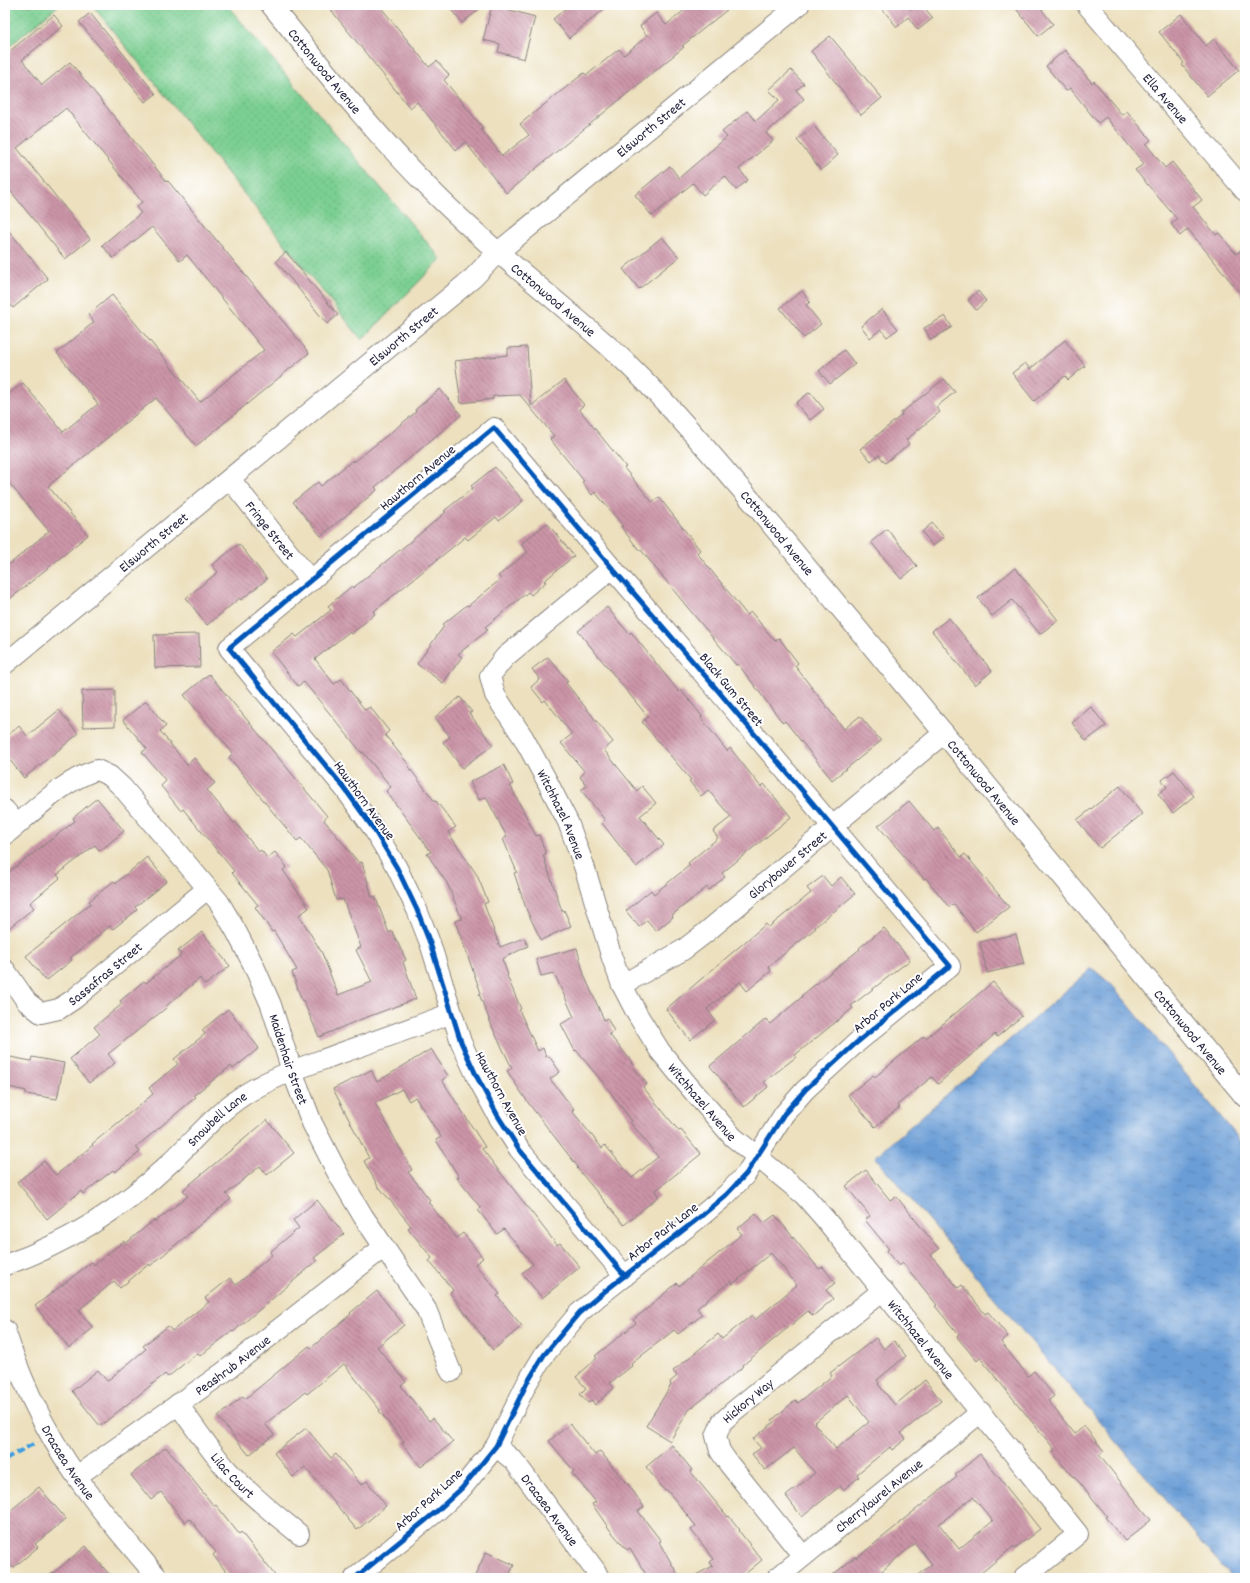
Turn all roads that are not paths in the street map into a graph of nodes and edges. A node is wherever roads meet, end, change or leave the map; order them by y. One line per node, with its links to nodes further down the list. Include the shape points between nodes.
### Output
1 (271, 5): 5 (street, Cottonwood Avenue, via 395,152)
2 (799, 5): 5 (street, Elsworth Street)
3 (1087, 5): 4 (street, Ella Avenue)
4 (1245, 191)
5 (497, 253): 7 (street, Elsworth Street, via 473,278); 11 (street, Cottonwood Avenue, via 616,354 674,412)
6 (494, 428): 8 (street, Black Gum Street); 9 (street, Hawthorn Avenue)
7 (230, 479): 9 (street, Fringe Street); 10 (street, Elsworth Street)
8 (612, 568): 13 (street, Black Gum Street); 17 (street, Witchhazel Avenue, via 505,657 490,676 495,695 523,737 568,822)
9 (311, 580): 18 (street, Hawthorn Avenue, via 229,648 345,789 377,835 397,868 417,910)
10 (5, 664)
11 (944, 733): 13 (street, Glorybower Street); 20 (street, Cottonwood Avenue)
12 (9, 824): 14 (street, Maidenhair Street, via 71,781 97,770 110,776 122,787)
13 (832, 826): 15 (street, Black Gum Street); 17 (street, Glorybower Street, via 684,950)
14 (207, 889): 16 (street, Sassafras Street, via 59,1009 41,1013 26,1002); 19 (street, Maidenhair Street, via 219,902 253,964 271,1005)
15 (950, 966): 21 (street, Arbor Park Lane, via 855,1044 805,1090 784,1114)
16 (5, 970)
17 (622, 985): 21 (street, Witchhazel Avenue, via 660,1051 733,1137)
18 (452, 1013): 19 (street, Snowbell Lane); 24 (street, Hawthorn Avenue, via 468,1056 498,1116 519,1149)
19 (292, 1071): 22 (street, Maidenhair Street, via 312,1123 363,1216); 23 (street, Snowbell Lane, via 266,1082 224,1110 141,1190 108,1215 54,1246)
20 (1245, 1096)
21 (757, 1157): 24 (street, Arbor Park Lane, via 743,1178 726,1195); 25 (street, Witchhazel Avenue, via 804,1196)
22 (384, 1247): 27 (street, Maidenhair Street, via 426,1309); 28 (street, Peashrub Avenue, via 224,1372)
23 (5, 1265)
24 (625, 1276): 30 (street, Arbor Park Lane, via 579,1313 544,1355)
25 (883, 1290): 29 (street, Witchhazel Avenue); 33 (street, Hickory Way, via 734,1411 722,1422 716,1436 720,1451 729,1464)
26 (5, 1330): 31 (street, Dracaea Avenue, via 44,1423)
27 (451, 1372)
28 (178, 1404): 31 (street, Peashrub Avenue); 32 (street, Lilac Court, via 211,1451 231,1474 254,1497)
29 (981, 1412): 33 (street, Cherrylaurel Avenue); 38 (street, Witchhazel Avenue, via 1078,1534)
30 (496, 1446): 35 (street, Arbor Park Lane, via 462,1488); 36 (street, Dracaea Avenue, via 514,1460)
31 (77, 1476): 34 (street, Dracaea Avenue)
32 (299, 1534)
33 (803, 1556): 37 (street, Cherrylaurel Avenue)
34 (158, 1578)
35 (355, 1578)
36 (599, 1578)
37 (777, 1578)
38 (1024, 1578)

